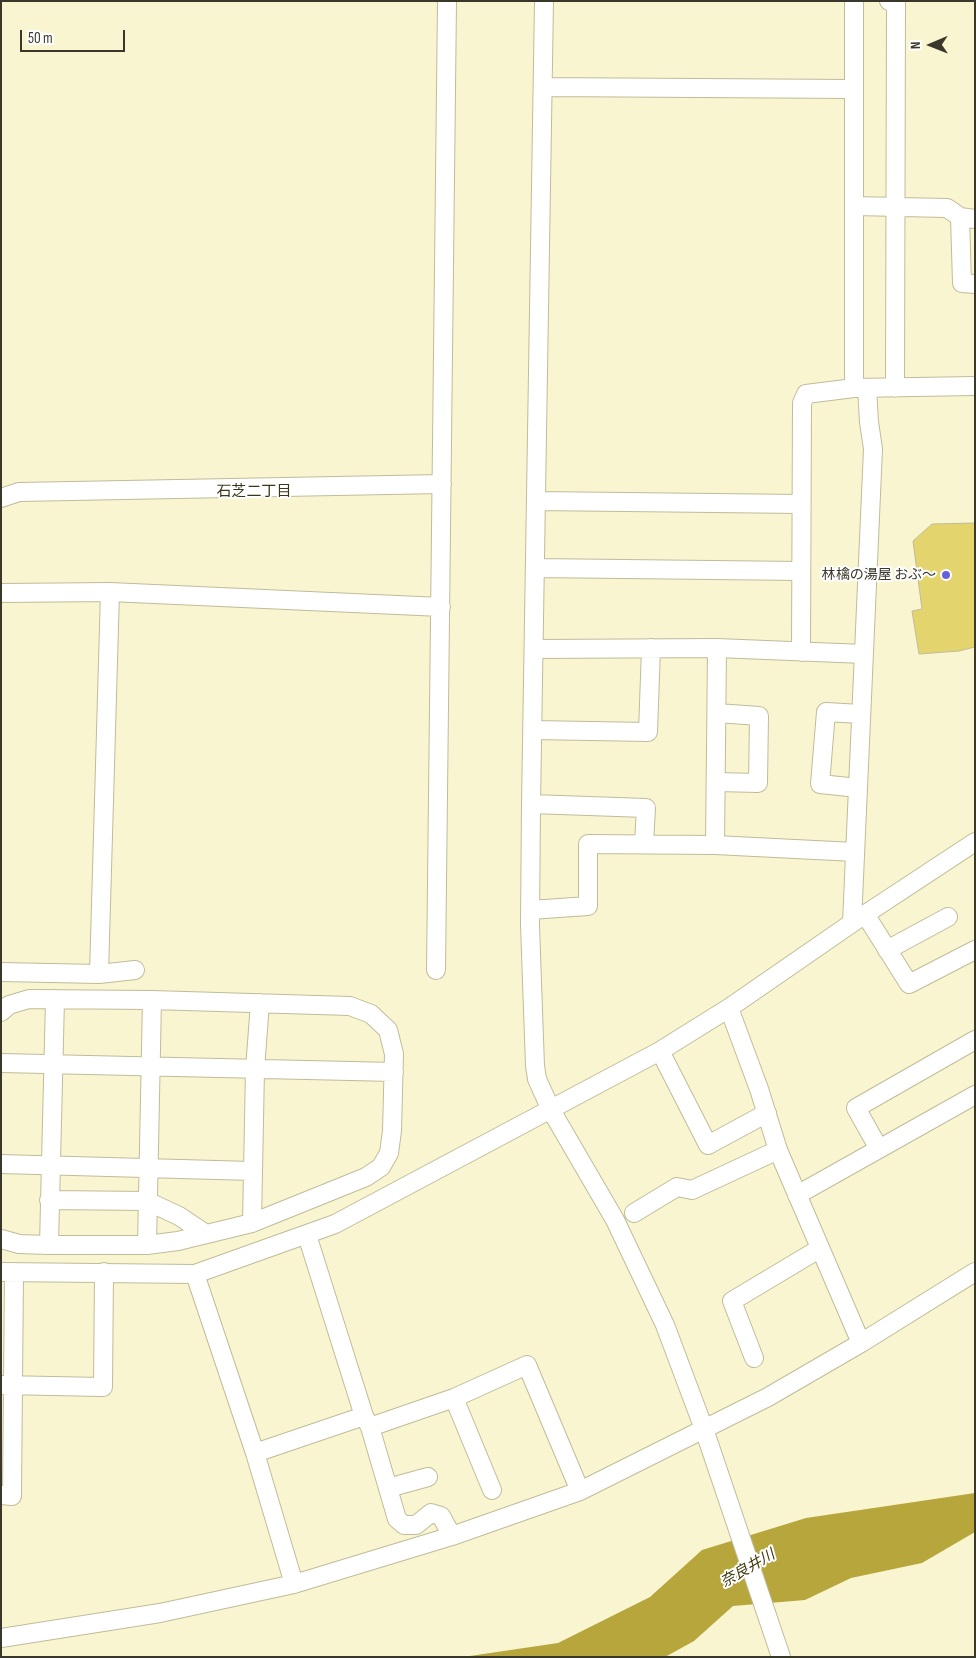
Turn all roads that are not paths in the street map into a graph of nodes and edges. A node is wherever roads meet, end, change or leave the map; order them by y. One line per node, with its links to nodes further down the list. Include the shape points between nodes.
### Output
1 (447, 1): 14 (street)
2 (544, 1): 5 (street)
3 (854, 1): 6 (street)
4 (889, 1): 8 (street, via 896,3)
5 (543, 87): 6 (street); 16 (street)
6 (854, 89): 7 (street)
7 (854, 206): 8 (street); 12 (street)
8 (896, 208): 9 (street, via 947,208); 13 (street)
9 (967, 218): 10 (street, via 962,283)
10 (975, 284)
11 (975, 386): 13 (street)
12 (861, 388): 13 (street); 17 (street, via 806,394 802,403); 27 (street, via 874,449)
13 (895, 388)
14 (442, 484): 15 (street, via 19,492); 22 (street)
15 (1, 498)
16 (536, 501): 17 (street); 18 (street)
17 (801, 504): 19 (street)
18 (535, 568): 19 (street); 25 (street)
19 (801, 571): 26 (street)
20 (110, 592): 21 (street); 22 (street); 46 (street)
21 (1, 593)
22 (441, 607): 44 (street)
23 (651, 648): 24 (street); 25 (street); 30 (street, via 648,732)
24 (717, 648): 26 (street); 28 (street)
25 (534, 649): 30 (street)
26 (801, 652): 27 (street)
27 (864, 654): 29 (street)
28 (717, 712): 31 (street); 31 (street, via 759,716 758,783)
29 (861, 714): 32 (street); 32 (street, via 826,712 820,784)
30 (533, 730): 33 (street)
31 (716, 782): 36 (street)
32 (858, 788): 37 (street)
33 (531, 804): 35 (street, via 646,808); 38 (street)
34 (975, 842): 40 (street)
35 (644, 844): 36 (street); 38 (street, via 588,844 588,906)
36 (715, 845): 37 (street)
37 (855, 852): 40 (street)
38 (530, 910): 60 (street, via 535,1066 537,1079)
39 (948, 917): 41 (street)
40 (858, 918): 41 (street); 50 (street)
41 (887, 950): 42 (street, via 909,984)
42 (975, 950)
43 (135, 970): 46 (street)
44 (436, 970)
45 (1, 972): 46 (street)
46 (99, 974)
47 (55, 999): 48 (street); 51 (street, via 20,1001); 55 (street)
48 (152, 1000): 49 (street); 56 (street)
49 (260, 1003): 57 (street); 58 (street, via 350,1006 371,1014 388,1030)
50 (729, 1008): 53 (street); 61 (street)
51 (1, 1012)
52 (975, 1040): 62 (street, via 856,1108)
53 (660, 1051): 60 (street); 61 (street, via 708,1145)
54 (1, 1063): 55 (street)
55 (53, 1064): 56 (street); 65 (street)
56 (150, 1067): 57 (street); 66 (street)
57 (255, 1069): 58 (street); 67 (street)
58 (394, 1072): 72 (street, via 392,1131 388,1154 381,1167 366,1177)
59 (975, 1096): 62 (street)
60 (551, 1110): 74 (street, via 335,1224); 88 (street, via 615,1220 665,1325)
61 (767, 1113): 63 (street)
62 (879, 1149): 68 (street)
63 (778, 1150): 68 (street); 71 (street, via 692,1190 677,1188)
64 (1, 1164): 65 (street)
65 (50, 1165): 66 (street); 69 (street)
66 (148, 1168): 67 (street); 70 (street)
67 (252, 1171): 72 (street)
68 (797, 1195): 78 (street)
69 (49, 1200): 70 (street); 76 (street)
70 (147, 1201): 73 (street, via 179,1216); 77 (street)
71 (634, 1214)
72 (252, 1223): 73 (street)
73 (206, 1234): 77 (street)
74 (307, 1235): 82 (street); 87 (street)
75 (1, 1239): 76 (street, via 18,1244)
76 (49, 1245): 77 (street)
77 (146, 1245)
78 (819, 1248): 83 (street); 84 (street, via 732,1301)
79 (8, 1272): 80 (street); 85 (street)
80 (104, 1272): 82 (street); 85 (street, via 103,1387)
81 (975, 1272): 83 (street)
82 (195, 1274): 89 (street)
83 (861, 1343): 88 (street, via 768,1396)
84 (754, 1358)
85 (7, 1385): 94 (street, via 12,1496)
86 (454, 1398): 87 (street); 92 (street); 93 (street, via 527,1365)
87 (367, 1422): 89 (street); 91 (street)
88 (707, 1438): 93 (street); 98 (street)
89 (255, 1453): 96 (street)
90 (428, 1477): 91 (street)
91 (388, 1488): 95 (street, via 397,1519 404,1525 416,1525 431,1514 441,1516)
92 (492, 1490)
93 (580, 1491): 95 (street)
94 (1, 1495)
95 (452, 1536): 96 (street)
96 (294, 1584): 97 (street, via 160,1613)
97 (1, 1638)
98 (781, 1657)

